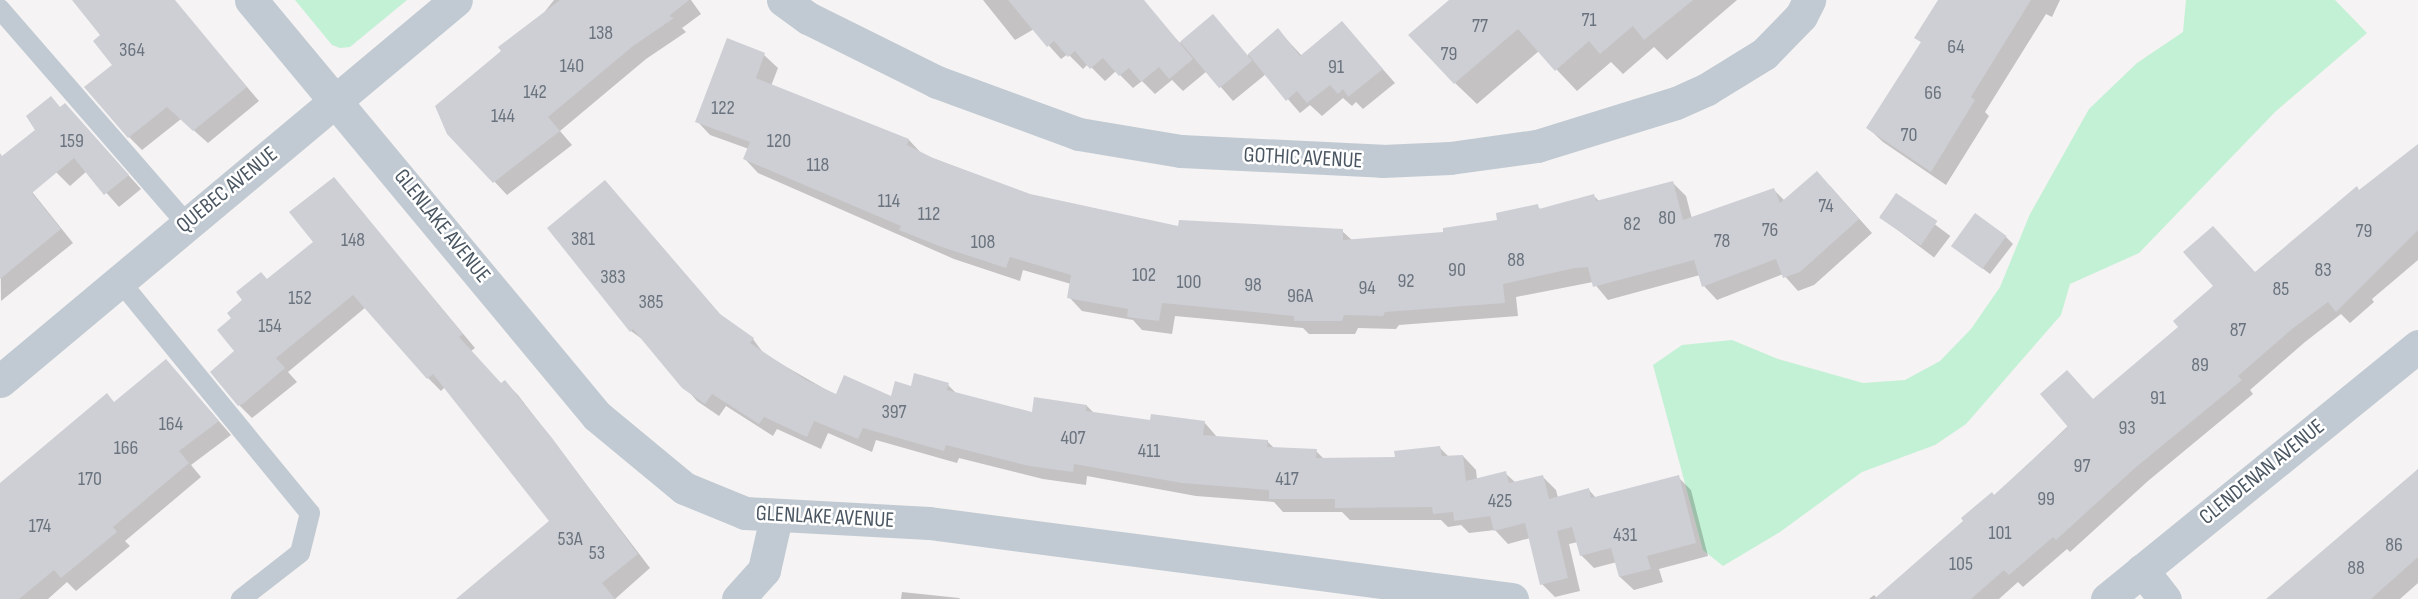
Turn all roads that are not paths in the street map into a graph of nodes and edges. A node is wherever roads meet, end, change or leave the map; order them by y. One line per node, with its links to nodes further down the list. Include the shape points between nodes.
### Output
1 (251, 0): 6 (street, GLENLAKE AVENUE)
2 (456, 0): 6 (street, QUEBEC AVENUE)
3 (783, 0): 4 (street, GOTHIC AVENUE, via 808,18 938,81 1079,134 1181,151 1382,161 1450,158 1537,146 1676,103 1717,84 1764,54 1800,16)
4 (1809, 0)
5 (0, 9): 7 (lane)
6 (337, 101): 7 (street, QUEBEC AVENUE); 11 (street, GLENLAKE AVENUE, via 597,416 684,488 745,513)
7 (186, 223): 8 (street, QUEBEC AVENUE)
8 (119, 280): 10 (street, QUEBEC AVENUE); 13 (lane, via 310,513 300,552)
9 (2418, 346): 12 (street, CLENDENAN AVENUE)
10 (0, 381)
11 (776, 517): 14 (street, via 764,570); 15 (street, GLENLAKE AVENUE, via 929,523)
12 (2142, 570): 16 (street, CLENDENAN AVENUE); 17 (street)
13 (241, 599)
14 (738, 599)
15 (1512, 599)
16 (2107, 599)
17 (2165, 599)

